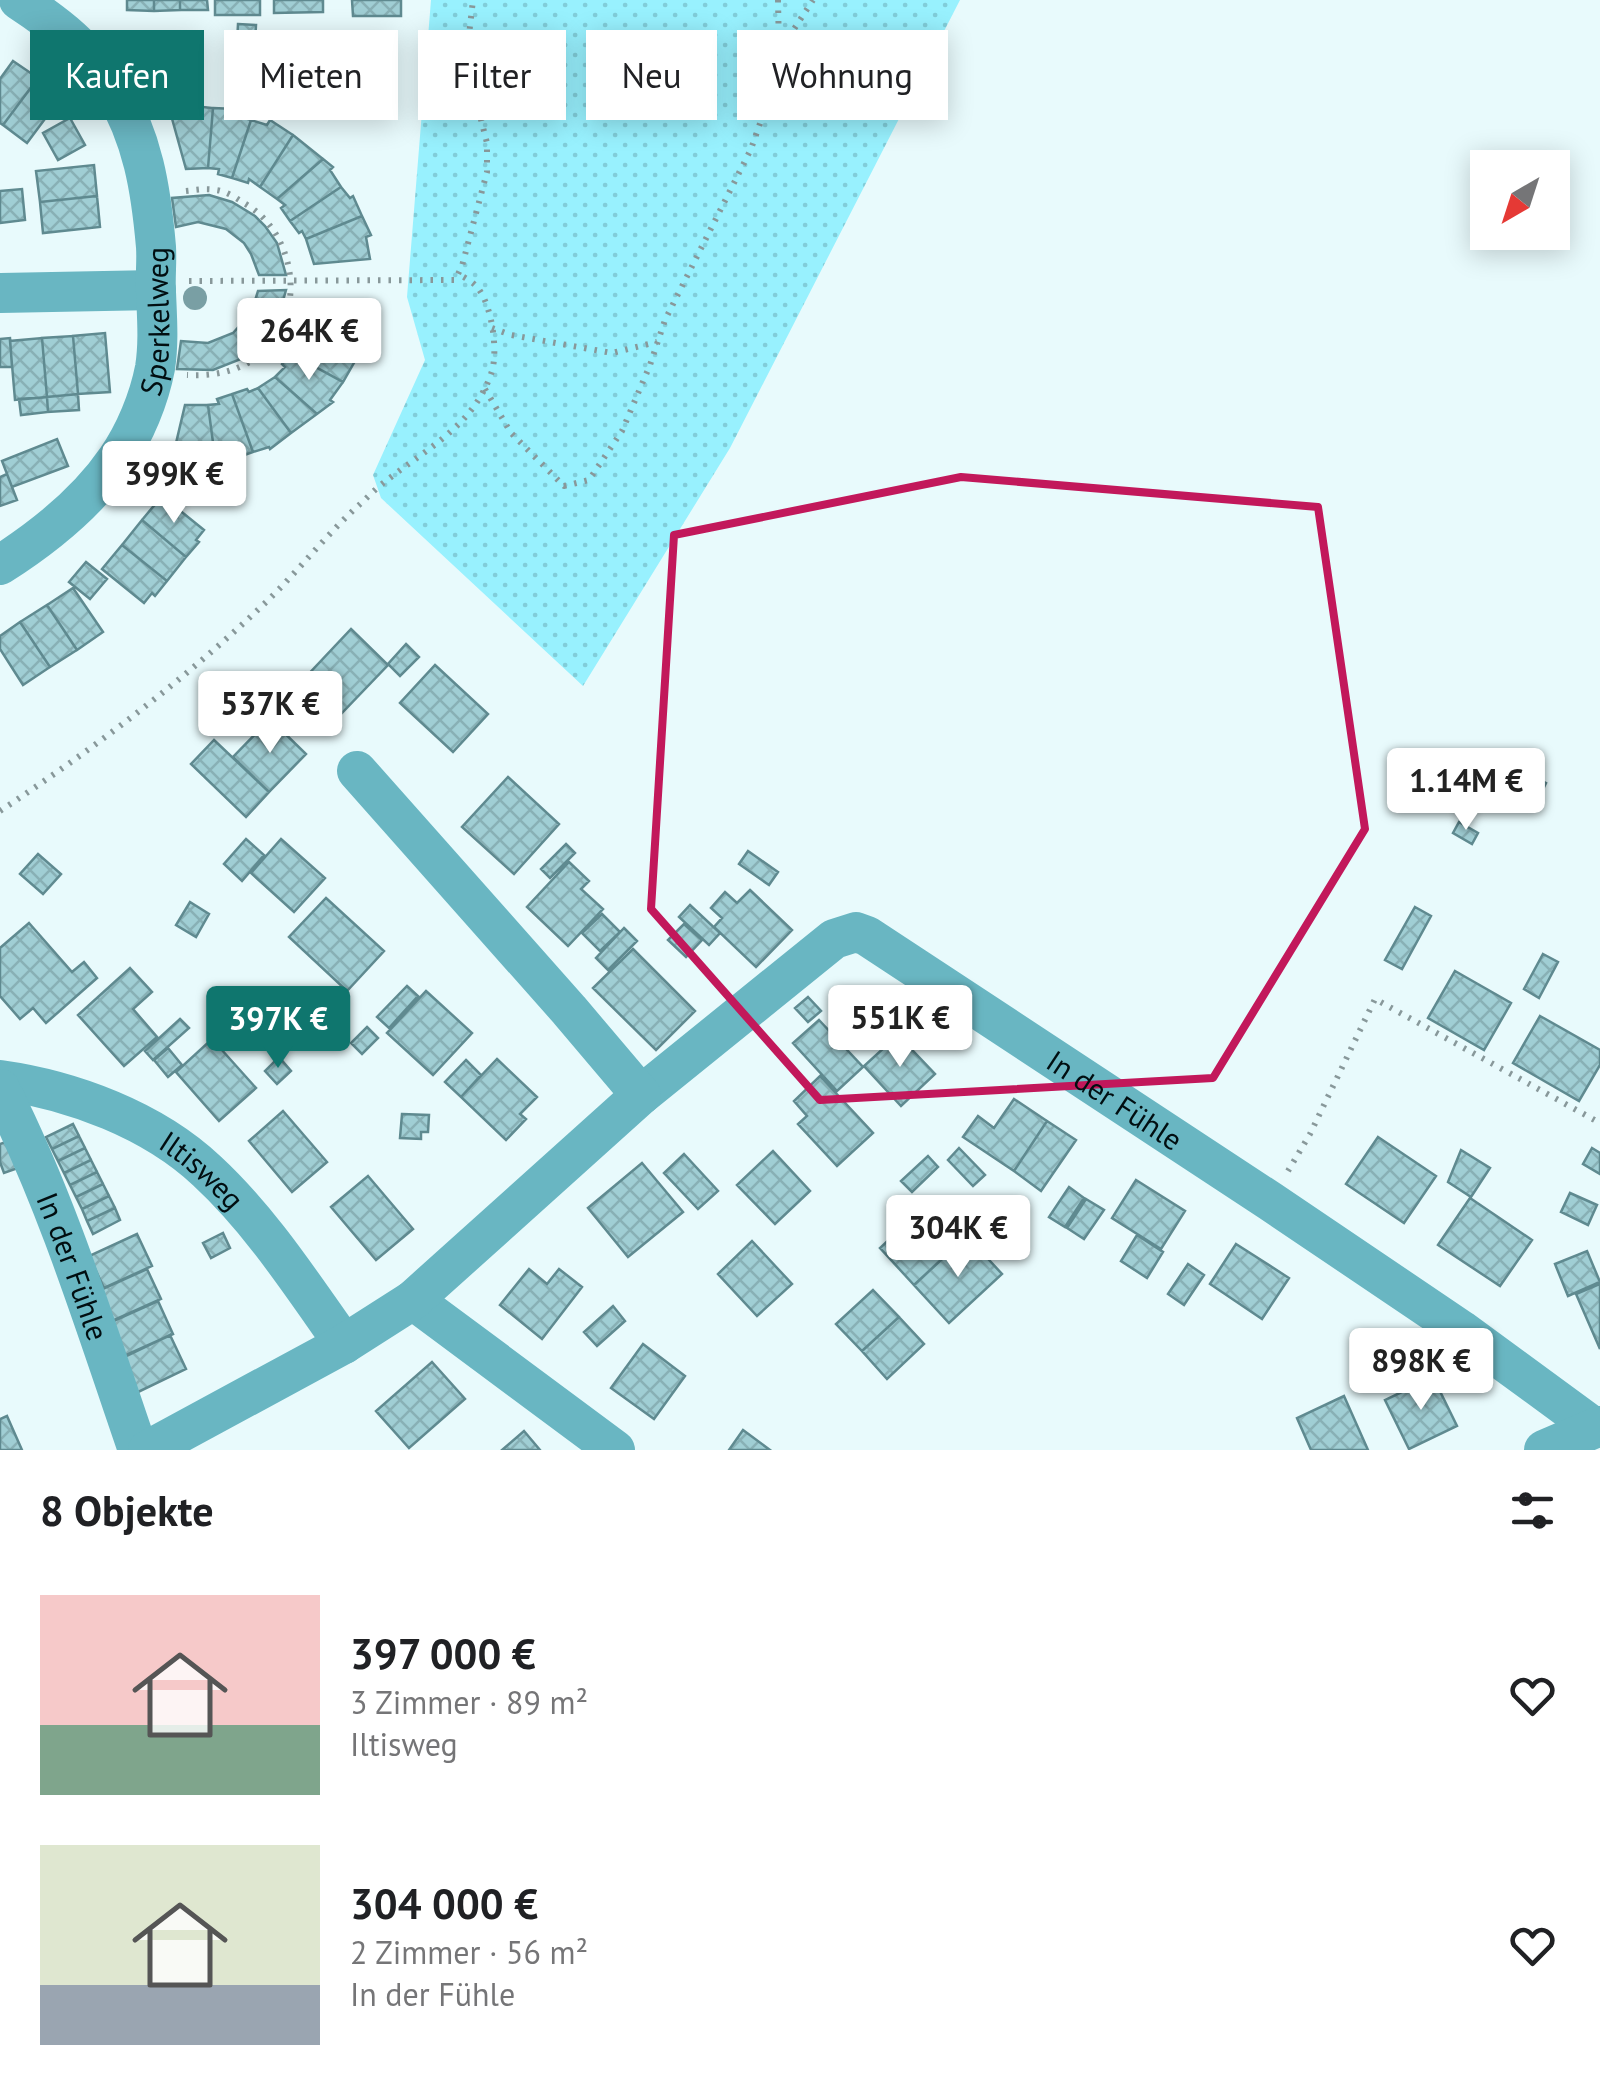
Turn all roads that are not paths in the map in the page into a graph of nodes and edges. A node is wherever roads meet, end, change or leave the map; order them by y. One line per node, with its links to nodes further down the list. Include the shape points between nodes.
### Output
1 (19, 0): 2 (street, Sperkelweg, via 79,48 111,85 132,126 147,169)
2 (156, 290): 3 (street); 4 (street, Sperkelweg, via 155,369 133,431 69,514)
3 (0, 293)
4 (0, 566)
5 (357, 771): 8 (street)
6 (0, 1080): 10 (street, Iltisweg, via 113,1112 205,1168 272,1244)
7 (0, 1089): 12 (street, In der Fühle, via 62,1232)
8 (641, 1095): 9 (street, In der Fühle); 11 (street, In der Fühle, via 834,939 856,932 1270,1201)
9 (414, 1300): 10 (street, In der Fühle); 14 (street)
10 (344, 1344): 13 (street, In der Fühle)
11 (1598, 1427): 15 (street)
12 (138, 1450)
13 (148, 1450)
14 (615, 1450)
15 (1544, 1450)

